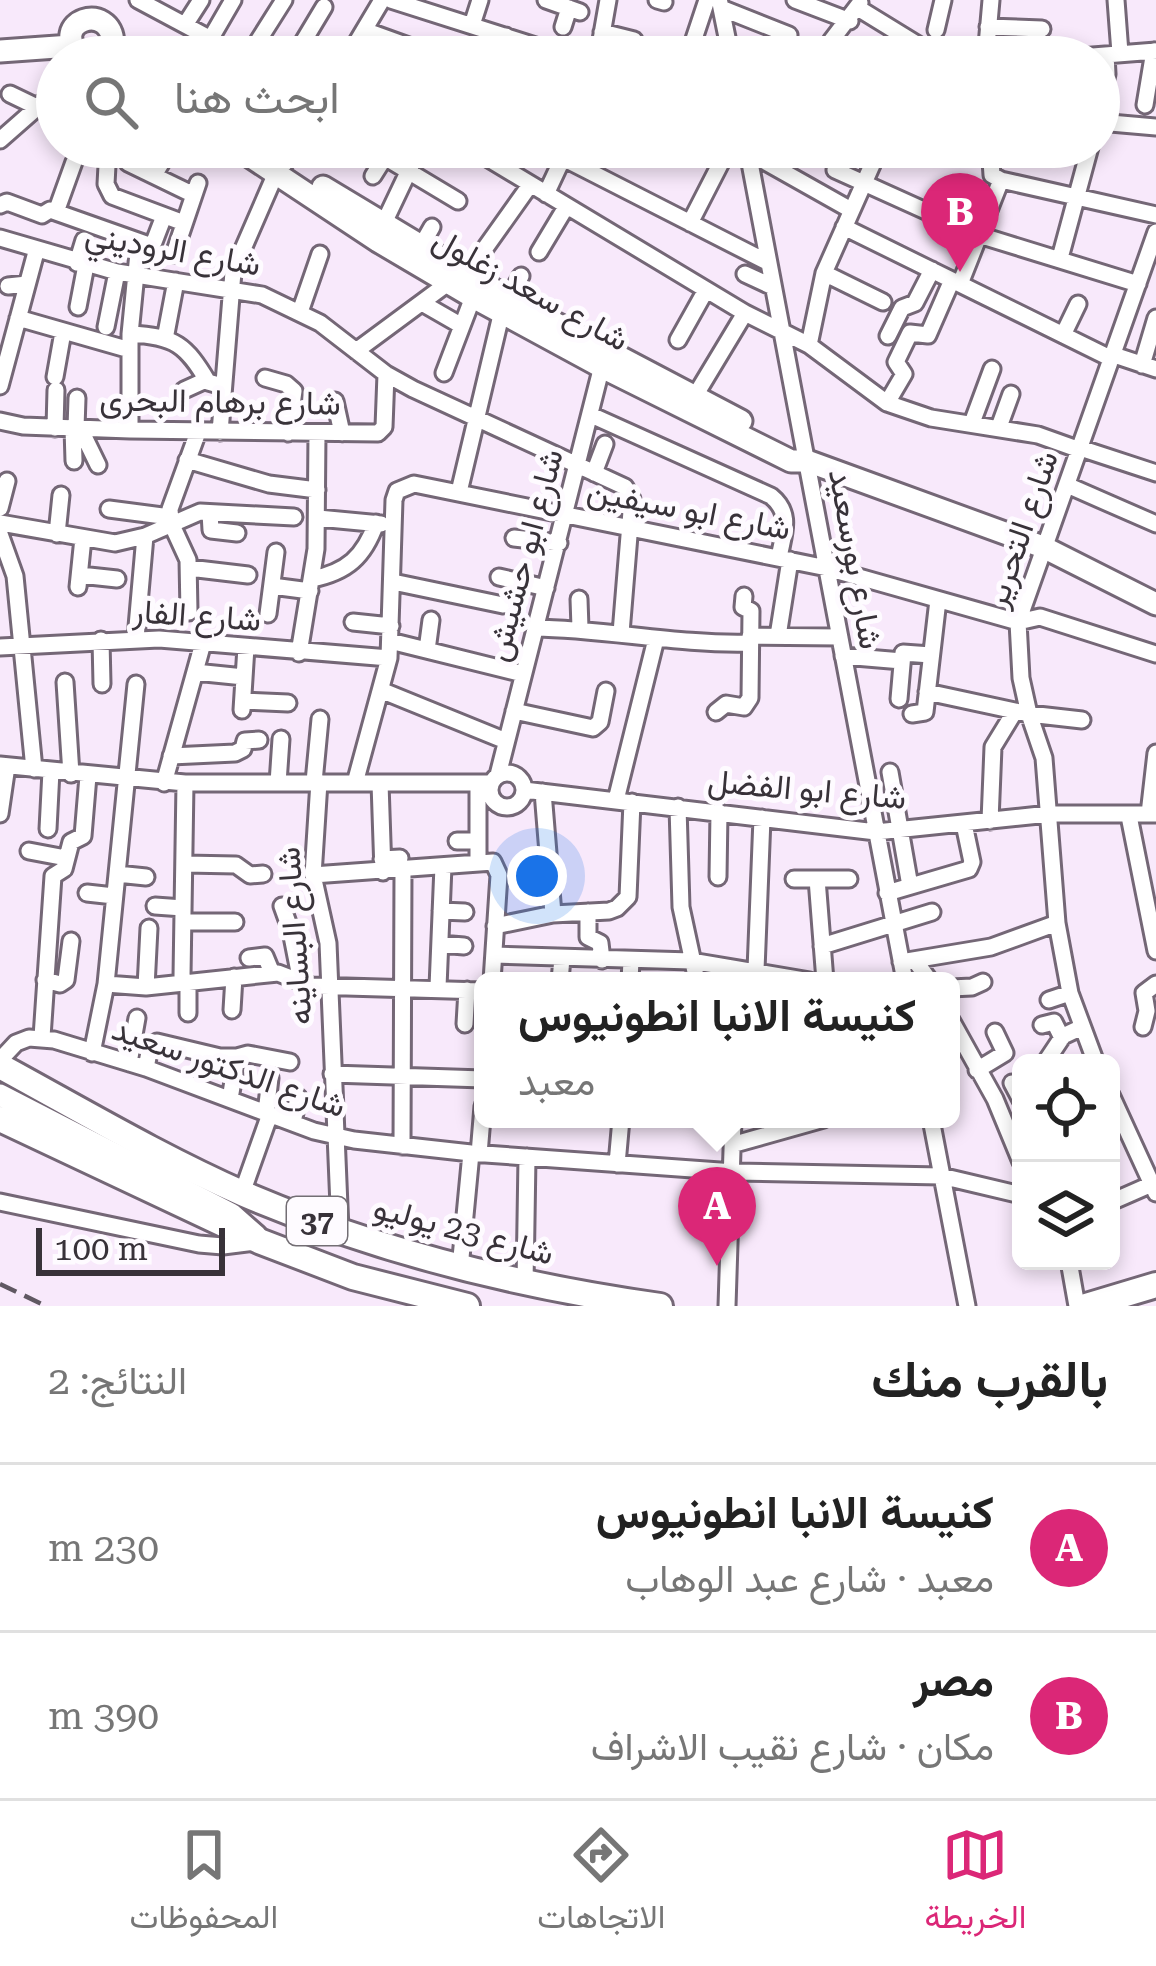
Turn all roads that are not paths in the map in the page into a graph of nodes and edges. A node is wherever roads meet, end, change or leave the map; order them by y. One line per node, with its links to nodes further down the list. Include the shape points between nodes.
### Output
1 (138, 0): 18 (street)
2 (201, 0): 18 (street)
3 (233, 0): 30 (street)
4 (284, 0): 31 (street)
5 (382, 0): 23 (street)
6 (391, 0): 19 (street)
7 (480, 0): 19 (street)
8 (547, 0): 20 (street, via 574,10)
9 (608, 0): 25 (street)
10 (795, 0): 17 (street)
11 (944, 0): 24 (street)
12 (991, 0): 21 (street)
13 (1116, 0): 43 (street)
14 (716, 3): 26 (street); 38 (street); 39 (street)
15 (324, 7): 32 (street)
16 (100, 8): 27 (street, via 73,26); 28 (street)
17 (857, 10): 40 (street); 41 (street)
18 (185, 25): 29 (street)
19 (472, 26): 35 (street)
20 (563, 27)
21 (988, 27): 22 (street); 42 (street)
22 (1042, 29)
23 (364, 30): 33 (street); 34 (street)
24 (936, 30)
25 (602, 32): 36 (street); 37 (street)
26 (789, 35)
27 (74, 36)
28 (112, 36)
29 (205, 36)
30 (213, 36)
31 (261, 36)
32 (307, 36)
33 (360, 36)
34 (381, 36)
35 (506, 36)
36 (601, 36)
37 (618, 36)
38 (699, 36)
39 (725, 36)
40 (836, 36)
41 (902, 36)
42 (987, 36)
43 (1114, 36)
44 (0, 51): 45 (street)
45 (36, 51)
46 (1155, 51): 47 (street); 50 (street)
47 (1120, 54)
48 (10, 94): 49 (street)
49 (36, 97)
50 (1145, 106)
51 (36, 110): 54 (street)
52 (1120, 124): 53 (street)
53 (1156, 128)
54 (1, 138)
55 (72, 168): 86 (street)
56 (107, 168): 88 (street, via 112,196)
57 (139, 168): 76 (street)
58 (158, 168): 76 (street)
59 (281, 168): 119 (street)
60 (295, 168): 116 (street, شارع سعد زغلول)
61 (296, 168): 92 (street, شارع سعد زغلول)
62 (378, 168): 77 (street)
63 (403, 168): 75 (street)
64 (411, 168): 75 (street)
65 (503, 168): 80 (street)
66 (559, 168): 81 (street)
67 (593, 168): 91 (street)
68 (718, 168): 91 (street)
69 (752, 168): 105 (street, شارع بورسعيد)
70 (775, 168): 89 (street)
71 (871, 168): 79 (street)
72 (992, 168): 78 (street)
73 (1084, 168): 82 (street)
74 (835, 170): 79 (street)
75 (409, 172): 83 (street); 92 (street)
76 (154, 175): 90 (street, via 196,189)
77 (373, 176)
78 (1001, 180): 82 (street); 95 (street)
79 (864, 184): 89 (street); 95 (street)
80 (530, 185): 81 (street); 116 (street)
81 (546, 194): 85 (street)
82 (1076, 197): 87 (street); 104 (street)
83 (458, 201)
84 (0, 205): 86 (street)
85 (566, 207): 101 (street); 120 (street)
86 (56, 212): 98 (street)
87 (1156, 215)
88 (164, 216): 90 (street); 98 (street, via 154,242)
89 (848, 219): 107 (street); 108 (street)
90 (184, 223): 102 (street)
91 (690, 223): 105 (street)
92 (383, 225): 99 (street, شارع سعد زغلول)
93 (432, 227): 99 (street)
94 (1156, 232): 112 (street, شارع التحرير)
95 (979, 235): 104 (street); 114 (street)
96 (0, 238): 100 (street, شارع الروديني)
97 (84, 240): 106 (street)
98 (139, 242): 109 (street)
99 (420, 248): 116 (street, شارع سعد زغلول)
100 (36, 252): 106 (street, شارع الروديني); 115 (street)
101 (539, 252)
102 (173, 254)
103 (320, 254): 126 (street)
104 (1060, 259): 112 (street)
105 (769, 263): 118 (street, شارع بورسعيد)
106 (82, 264): 109 (street, شارع الروديني); 125 (street)
107 (932, 270): 114 (street); 135 (street)
108 (824, 273): 121 (street); 139 (street)
109 (126, 274): 113 (street, شارع الروديني); 131 (street); 138 (street)
110 (745, 274): 118 (street)
111 (521, 276): 124 (street)
112 (1145, 277): 141 (street, شارع التحرير)
113 (176, 281): 119 (street, شارع الروديني); 136 (street)
114 (956, 282): 134 (street); 155 (street, via 928,335 910,333 896,362 904,374)
115 (27, 284): 117 (street); 128 (street)
116 (462, 285): 122 (street); 124 (street, شارع سعد زغلول); 130 (street)
117 (8, 286)
118 (773, 287): 133 (street, شارع بورسعيد)
119 (229, 288): 126 (street, شارع الروديني); 148 (street)
120 (706, 290): 127 (street); 137 (street)
121 (883, 302)
122 (422, 303): 130 (street); 140 (street)
123 (1078, 304): 134 (street)
124 (505, 305): 142 (street, شارع سعد زغلول); 157 (street)
125 (78, 307)
126 (300, 312): 140 (street, شارع الروديني)
127 (745, 313): 133 (street); 152 (street)
128 (18, 318): 132 (street); 149 (street)
129 (1156, 318): 143 (street)
130 (461, 326): 145 (street)
131 (106, 327)
132 (63, 332): 138 (street); 161 (street)
133 (781, 332): 139 (street); 173 (street, شارع بورسعيد)
134 (1064, 335): 141 (street)
135 (888, 336)
136 (165, 339): 138 (street); 148 (street, via 182,345)
137 (678, 340)
138 (130, 342): 163 (street)
139 (809, 345): 155 (street)
140 (356, 351): 146 (street, شارع الروديني)
141 (1113, 357): 143 (street); 170 (street, شارع التحرير)
142 (604, 358): 152 (street, شارع سعد زغلول); 156 (street, شارع ابو حشيش); 173 (street, شارع سعد زغلول, via 791,461)
143 (1149, 367)
144 (992, 369): 159 (street)
145 (444, 373)
146 (386, 374): 157 (street, شارع الروديني); 168 (street, شارع برهام البحرى, via 383,430)
147 (265, 378): 166 (street, via 294,391)
148 (214, 383): 150 (street); 165 (street)
149 (0, 386)
150 (184, 390)
151 (1011, 394): 160 (street)
152 (695, 396): 173 (street, شارع سعد زغلول)
153 (77, 398): 162 (street)
154 (335, 401): 168 (street)
155 (887, 403): 159 (street)
156 (591, 416): 175 (street, شارع ابو حشيش); 202 (street, via 771,496 784,512)
157 (476, 419): 175 (street, شارع الروديني); 180 (street)
158 (0, 421): 161 (street, شارع برهام البحرى)
159 (971, 423): 160 (street)
160 (999, 427): 170 (street)
161 (55, 428): 162 (street, شارع برهام البحرى)
162 (77, 428): 163 (street, شارع برهام البحرى); 172 (street); 174 (street)
163 (130, 430): 164 (street, شارع برهام البحرى)
164 (198, 432): 165 (street, شارع برهام البحرى); 171 (street)
165 (220, 432): 166 (street, شارع برهام البحرى)
166 (288, 433): 167 (street, شارع برهام البحرى)
167 (317, 433): 168 (street, شارع برهام البحرى); 179 (street)
168 (342, 433)
169 (605, 443): 175 (street)
170 (1080, 449): 176 (street); 178 (street, شارع التحرير)
171 (187, 460): 179 (street); 188 (street)
172 (74, 461)
173 (807, 461): 200 (street, شارع سعد زغلول); 204 (street, شارع بورسعيد)
174 (98, 465)
175 (587, 470): 185 (street, شارع ابو حشيش); 192 (street, via 631,494)
176 (1156, 473)
177 (8, 481): 182 (street)
178 (1067, 485): 191 (street); 200 (street, شارع التحرير)
179 (317, 490): 187 (street)
180 (458, 492): 185 (street, شارع ابو سيفين); 190 (street, شارع ابو سيفين, via 414,484 397,491)
181 (61, 495): 193 (street)
182 (0, 508)
183 (109, 509): 188 (street)
184 (210, 513): 186 (street); 188 (street); 194 (street, via 211,530)
185 (566, 515): 192 (street, شارع ابو سيفين); 199 (street, شارع ابو حشيش)
186 (295, 518)
187 (318, 518): 190 (street); 209 (street)
188 (171, 520): 196 (street); 203 (street)
189 (0, 523): 193 (street)
190 (384, 524): 208 (street); 209 (street, via 354,562)
191 (1156, 524)
192 (630, 528): 202 (street, شارع ابو سيفين); 224 (street)
193 (57, 533): 197 (street)
194 (237, 533)
195 (0, 534): 233 (street, via 15,576)
196 (146, 536): 197 (street, via 115,543); 227 (street)
197 (83, 538): 207 (street, via 79,581)
198 (514, 538): 199 (street)
199 (559, 543): 211 (street, شارع ابو حشيش)
200 (1042, 548): 215 (street, شارع سعد زغلول); 221 (street, شارع التحرير)
201 (276, 552): 210 (street)
202 (784, 559): 204 (street, شارع ابو سيفين); 225 (street)
203 (189, 568): 205 (street); 217 (street)
204 (827, 568): 214 (street, شارع ابو سيفين); 226 (street, شارع بورسعيد)
205 (248, 575)
206 (499, 577): 211 (street)
207 (117, 579)
208 (393, 582): 216 (street); 231 (street)
209 (311, 585): 210 (street); 237 (street)
210 (272, 586): 218 (street)
211 (546, 588): 222 (street, شارع ابو حشيش)
212 (744, 596): 229 (street)
213 (579, 599): 223 (street)
214 (938, 600): 221 (street, شارع ابو سيفين); 240 (street)
215 (1156, 604)
216 (503, 605)
217 (189, 612)
218 (268, 614)
219 (431, 620): 236 (street)
220 (353, 622): 231 (street)
221 (1018, 622): 238 (street, شارع ابو سيفين, via 1040,617); 255 (street, شارع التحرير)
222 (536, 628): 223 (street); 243 (street, شارع ابو حشيش)
223 (580, 628): 224 (street)
224 (621, 633): 228 (street)
225 (778, 636): 226 (street); 229 (street)
226 (840, 637): 239 (street, شارع بورسعيد)
227 (136, 638): 230 (street, شارع الفار); 232 (street, شارع الفار)
228 (656, 639): 229 (street); 278 (street)
229 (750, 639): 254 (street, via 748,704)
230 (101, 640): 233 (street, شارع الفار); 246 (street)
231 (390, 642): 236 (street); 237 (street, شارع الفار); 248 (street)
232 (203, 643): 235 (street, شارع الفار); 242 (street)
233 (22, 646): 234 (street, شارع الفار); 265 (street)
234 (0, 647)
235 (246, 647): 237 (street, شارع الفار); 244 (street)
236 (427, 650): 243 (street)
237 (299, 653)
238 (1156, 654)
239 (843, 656): 241 (street); 290 (street, شارع بورسعيد)
240 (932, 656): 241 (street, via 904,652); 250 (street)
241 (902, 662): 251 (street)
242 (195, 672): 244 (street); 263 (street)
243 (523, 674): 253 (street, شارع ابو حشيش)
244 (244, 677): 252 (street, via 242,705)
245 (65, 682): 267 (street)
246 (102, 684)
247 (136, 684): 268 (street)
248 (383, 691): 261 (street); 271 (street)
249 (606, 691): 253 (street, via 593,728)
250 (927, 692): 255 (street); 256 (street, via 925,712)
251 (899, 699)
252 (288, 703)
253 (514, 711): 261 (street, شارع ابو حشيش)
254 (716, 712)
255 (1022, 713): 258 (street); 282 (street, شارع التحرير, via 1044,758); 286 (street, via 993,747)
256 (912, 714)
257 (320, 719): 270 (street, شارع البساينه)
258 (1082, 720)
259 (280, 739): 274 (street)
260 (259, 740): 263 (street, via 245,741 238,752)
261 (506, 742): 269 (street, شارع ابو حشيش)
262 (1156, 753): 283 (street)
263 (171, 756): 272 (street)
264 (3, 765): 265 (street); 281 (street)
265 (43, 770): 267 (street); 288 (street)
266 (890, 772): 289 (street)
267 (79, 775): 268 (street); 294 (street, via 83,836 70,842)
268 (126, 779): 272 (street); 300 (street)
269 (489, 780): 275 (street); 276 (street, via 513,774); 276 (street, via 501,806 517,805); 292 (street, شارع ابو حشيش)
270 (316, 782): 271 (street); 274 (street); 302 (street, شارع البساينه)
271 (355, 782): 275 (street)
272 (164, 783): 273 (street)
273 (185, 783): 274 (street); 296 (street)
274 (278, 783)
275 (380, 783): 298 (street)
276 (524, 790): 277 (street, شارع ابو الفضل)
277 (543, 792): 278 (street, شارع ابو الفضل); 318 (street)
278 (624, 801): 279 (street, شارع ابو الفضل); 315 (street, via 628,897 617,908)
279 (679, 807): 280 (street, شارع ابو الفضل); 335 (street)
280 (719, 812): 285 (street, شارع ابو الفضل); 304 (street)
281 (0, 814)
282 (1049, 814): 284 (street, شارع ابو الفضل); 286 (street, شارع ابو الفضل); 322 (street, شارع التحرير)
283 (1152, 814): 284 (street, شارع ابو الفضل)
284 (1129, 816): 326 (street)
285 (762, 818): 290 (street, شارع ابو الفضل); 337 (street)
286 (990, 821): 287 (street, شارع ابو الفضل)
287 (964, 824): 289 (street, شارع ابو الفضل); 308 (street, via 969,868)
288 (47, 829)
289 (900, 831): 290 (street, شارع ابو الفضل); 308 (street)
290 (876, 832): 310 (street, شارع بورسعيد)
291 (457, 841): 292 (street)
292 (478, 841): 295 (street, شارع ابو حشيش)
293 (28, 851): 294 (street)
294 (66, 859): 348 (street, via 53,876)
295 (478, 862): 299 (street); 323 (street, via 493,862 499,875)
296 (185, 864): 301 (street); 319 (street)
297 (402, 864): 298 (street); 299 (street); 356 (street)
298 (382, 866): 302 (street)
299 (443, 866): 314 (street)
300 (117, 874): 303 (street); 311 (street)
301 (263, 874)
302 (314, 875): 354 (street, شارع البساينه)
303 (146, 877)
304 (718, 877)
305 (794, 879): 306 (street)
306 (817, 879): 307 (street); 329 (street)
307 (849, 879)
308 (910, 886): 310 (street)
309 (87, 893): 311 (street)
310 (887, 893): 321 (street, شارع بورسعيد)
311 (115, 896): 352 (street)
312 (155, 906): 319 (street)
313 (282, 906): 350 (street)
314 (441, 911): 316 (street); 327 (street)
315 (588, 911): 318 (street); 333 (street, via 588,937 600,943)
316 (465, 912)
317 (932, 912): 321 (street)
318 (553, 914): 323 (street)
319 (183, 915): 320 (street); 349 (street)
320 (235, 922)
321 (894, 923): 329 (street); 336 (street, شارع بورسعيد)
322 (1057, 923): 336 (street, via 991,947); 361 (street, شارع التحرير)
323 (495, 926): 330 (street)
324 (148, 928): 355 (street)
325 (70, 941): 348 (street, via 66,980)
326 (1155, 942)
327 (440, 944): 328 (street); 357 (street)
328 (464, 946)
329 (822, 946): 343 (street)
330 (494, 955): 332 (street); 338 (street)
331 (249, 958): 346 (street, via 265,956)
332 (562, 958): 333 (street); 339 (street)
333 (602, 960): 334 (street)
334 (631, 960): 335 (street); 340 (street)
335 (691, 962): 337 (street); 341 (street)
336 (909, 962): 344 (street, شارع بورسعيد); 345 (street)
337 (756, 970): 342 (street)
338 (493, 972)
339 (561, 972)
340 (630, 972)
341 (694, 972)
342 (762, 972)
343 (823, 972)
344 (906, 972)
345 (920, 972)
346 (272, 973): 347 (street); 350 (street)
347 (235, 977): 349 (street); 363 (street)
348 (45, 980): 371 (street)
349 (184, 982): 355 (street); 364 (street)
350 (301, 982): 354 (street)
351 (983, 982): 358 (street)
352 (106, 984): 355 (street); 374 (street)
353 (1156, 984): 368 (street, via 1144,993)
354 (330, 986): 356 (street); 382 (street, شارع البساينه)
355 (146, 987)
356 (403, 987): 357 (street); 384 (street)
357 (438, 987): 359 (street)
358 (960, 988)
359 (474, 990)
360 (474, 993): 366 (street)
361 (1070, 993): 362 (street); 369 (street, شارع التحرير)
362 (1048, 1000)
363 (232, 1010)
364 (188, 1012)
365 (137, 1018): 381 (street)
366 (465, 1024)
367 (1042, 1025): 373 (street, via 1055,1022)
368 (1143, 1027)
369 (1080, 1028): 373 (street); 376 (street, شارع التحرير)
370 (995, 1032): 383 (street, via 1005,1053)
371 (42, 1037): 374 (street, شارع الدكتور سعيد); 380 (street, via 16,1043)
372 (960, 1037): 383 (street)
373 (1062, 1038): 375 (street)
374 (92, 1052): 381 (street, شارع الدكتور سعيد)
375 (1051, 1054)
376 (1092, 1054)
377 (237, 1057): 379 (street); 381 (street, via 157,1042); 390 (street)
378 (310, 1059): 382 (street)
379 (290, 1062)
380 (0, 1063): 411 (main road, شارع 23 يوليو / 37)
381 (138, 1065): 390 (street, شارع الدكتور سعيد)
382 (332, 1067): 384 (street); 400 (street, شارع البساينه)
383 (977, 1070): 401 (street)
384 (402, 1077): 386 (street); 404 (street)
385 (270, 1078): 391 (street)
386 (474, 1079)
387 (0, 1081): 402 (street)
388 (0, 1095): 402 (street)
389 (298, 1097): 394 (street)
390 (230, 1099): 391 (street, شارع الدكتور سعيد)
391 (268, 1113): 394 (street, شارع الدكتور سعيد); 411 (street)
392 (1120, 1114): 410 (street)
393 (0, 1119): 417 (main road, 37)
394 (293, 1123): 400 (street, شارع الدكتور سعيد)
395 (479, 1128): 405 (street)
396 (620, 1128): 407 (street)
397 (734, 1128): 403 (street)
398 (792, 1128): 403 (street)
399 (933, 1128): 409 (street)
400 (334, 1136): 404 (street, شارع الدكتور سعيد); 416 (street, شارع البساينه)
401 (1012, 1140)
402 (101, 1142): 415 (street, via 228,1201); 417 (street, via 231,1214)
403 (735, 1144): 408 (street)
404 (402, 1146): 405 (street, شارع الدكتور سعيد)
405 (475, 1154): 406 (street, شارع الدكتور سعيد); 418 (street)
406 (527, 1157): 407 (street, شارع الدكتور سعيد); 421 (street)
407 (617, 1164): 408 (street, شارع الدكتور سعيد)
408 (734, 1172): 409 (street, شارع الدكتور سعيد); 425 (street)
409 (941, 1176): 412 (street, شارع الدكتور سعيد); 426 (street)
410 (1153, 1181): 413 (street)
411 (242, 1192): 415 (main road, شارع 23 يوليو / 37)
412 (1012, 1193)
413 (1120, 1198)
414 (0, 1202): 417 (street, via 199,1244)
415 (267, 1203): 416 (main road, شارع 23 يوليو / 37)
416 (340, 1230): 418 (main road, شارع 23 يوليو / 37)
417 (259, 1241): 423 (main road, 37, via 353,1277)
418 (460, 1268): 421 (main road, شارع 23 يوليو / 37)
419 (1071, 1270): 427 (street)
420 (1156, 1285): 427 (main road)
421 (523, 1291): 422 (main road, شارع 23 يوليو / 37)
422 (593, 1301): 424 (main road, شارع 23 يوليو / 37)
423 (467, 1306)
424 (660, 1306)
425 (728, 1306)
426 (967, 1306)
427 (1081, 1306)

